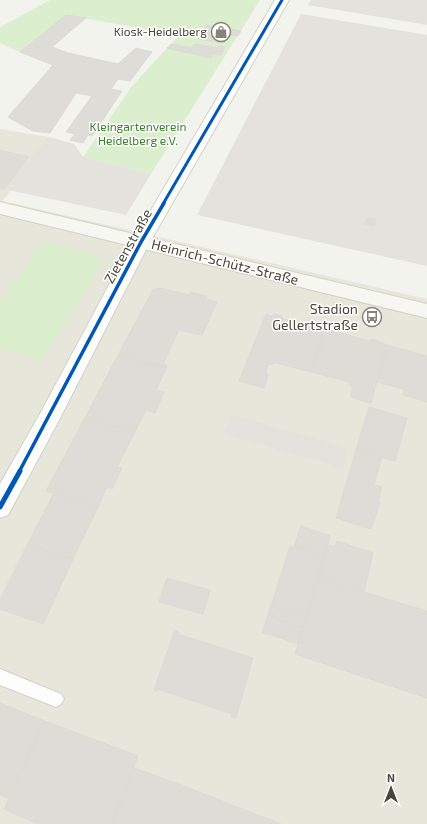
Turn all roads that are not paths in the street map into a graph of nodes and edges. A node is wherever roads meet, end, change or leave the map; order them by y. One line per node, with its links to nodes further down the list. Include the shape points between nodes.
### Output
1 (282, 0): 3 (street, Zietenstraße)
2 (0, 208): 3 (main road, Heinrich-Schütz-Straße)
3 (141, 242): 4 (main road, Heinrich-Schütz-Straße); 5 (street, Zietenstraße)
4 (427, 311)
5 (0, 507)
6 (0, 677): 7 (lane)
7 (56, 699)

